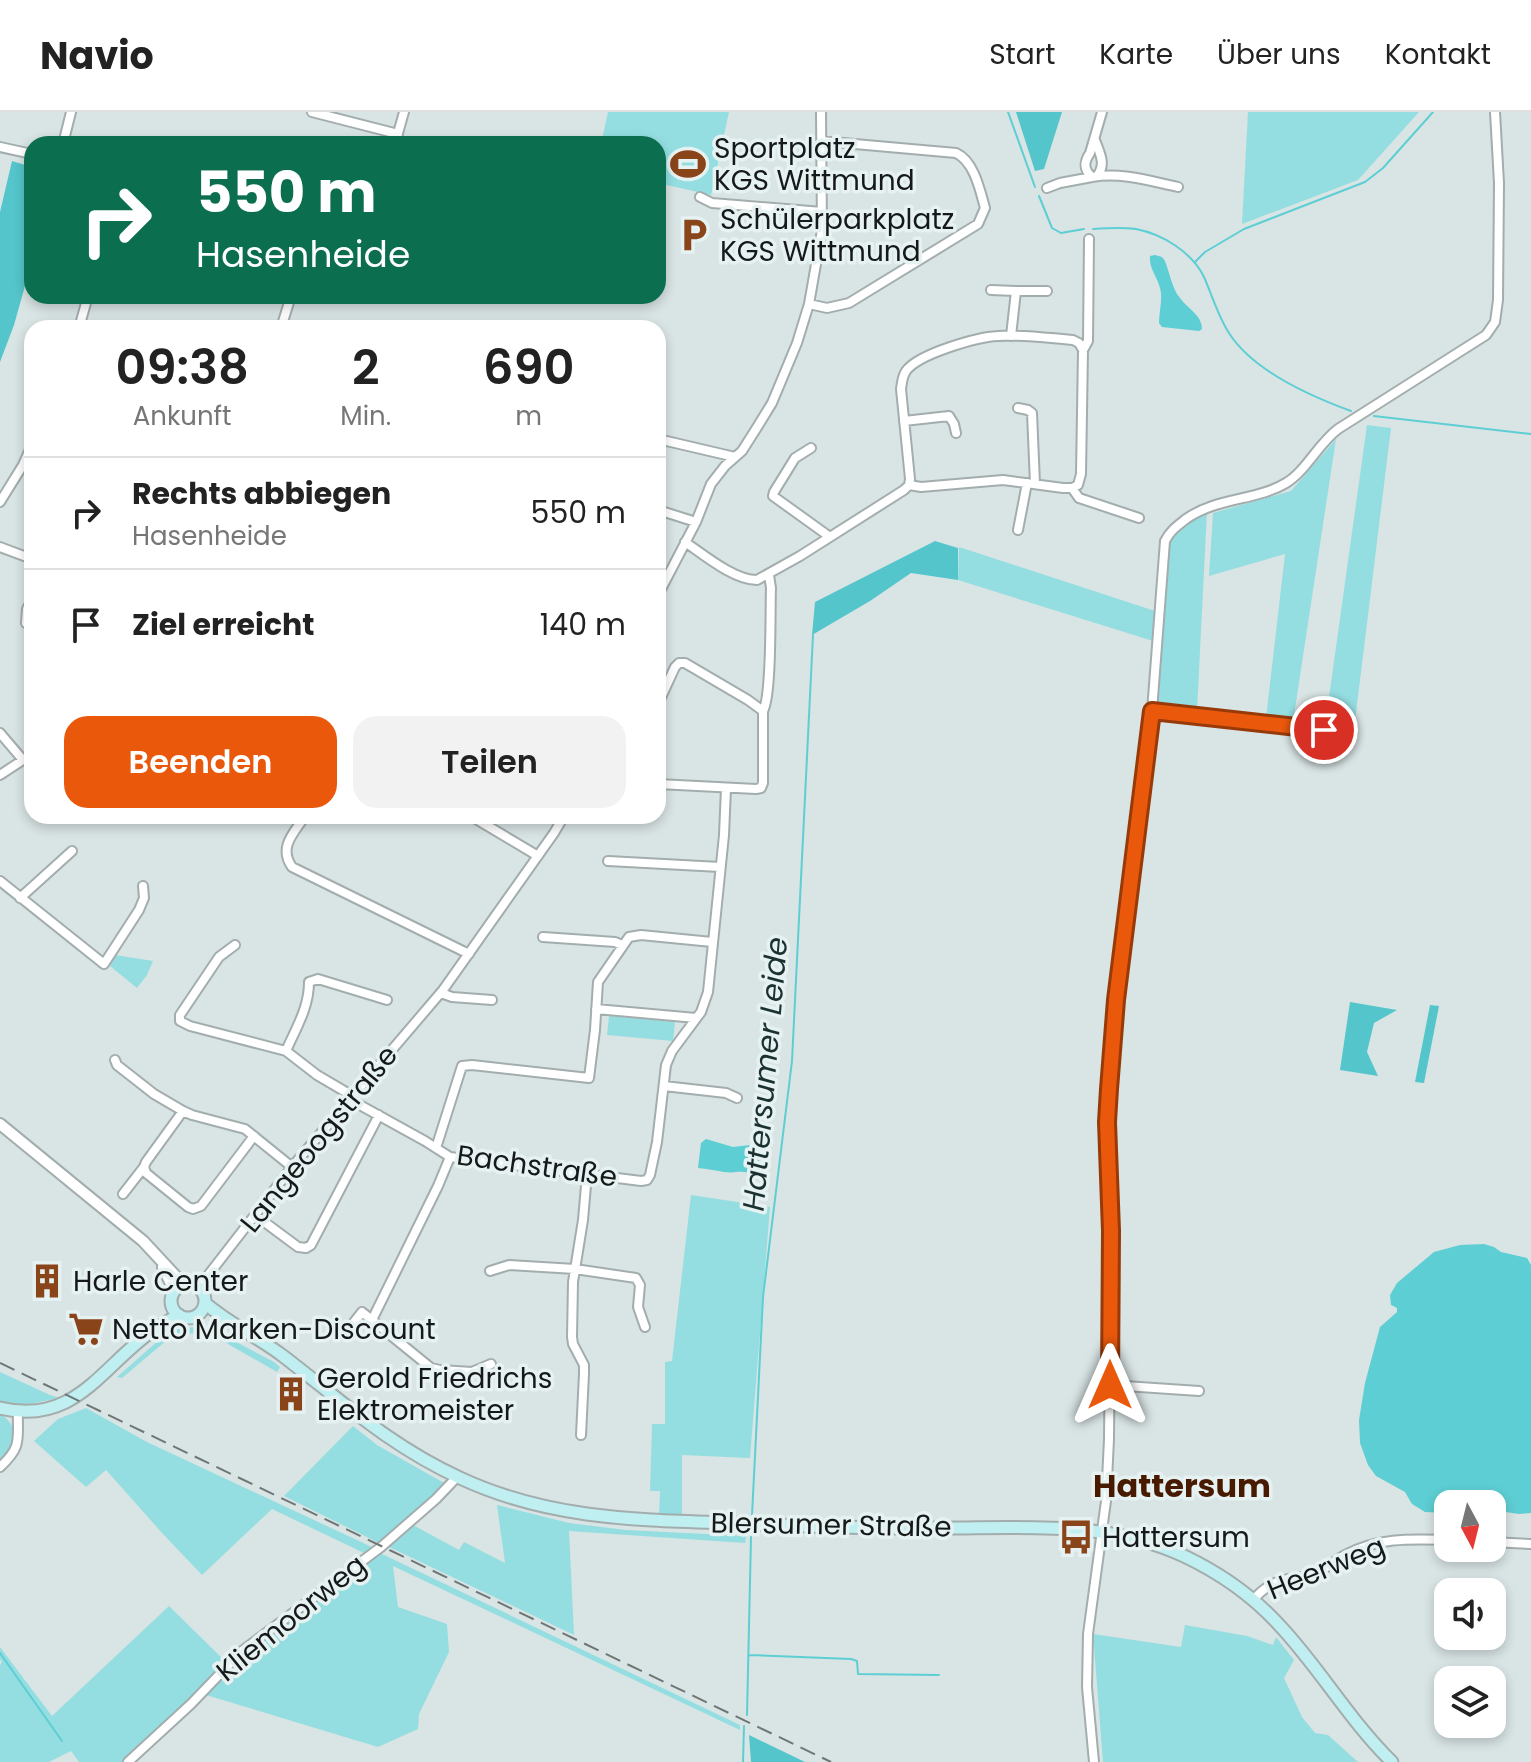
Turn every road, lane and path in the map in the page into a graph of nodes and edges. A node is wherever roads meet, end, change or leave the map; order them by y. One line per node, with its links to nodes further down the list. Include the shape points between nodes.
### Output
1 (71, 112): 8 (street)
2 (312, 112): 7 (street)
3 (404, 112): 7 (street)
4 (821, 112): 10 (street)
5 (1102, 112): 9 (street)
6 (1495, 112): 48 (street, via 1499,263 1492,329 1338,429 1287,482 1207,507 1169,533)
7 (398, 134)
8 (65, 136)
9 (1094, 139): 13 (street, via 1102,160); 13 (street, via 1085,164)
10 (821, 141): 17 (street); 22 (street, via 956,153 968,162 985,208 978,224 849,303 827,308)
11 (0, 147): 12 (street)
12 (24, 152)
13 (1095, 176): 14 (street); 15 (street)
14 (1178, 187)
15 (1047, 188)
16 (700, 197): 17 (street, via 712,203)
17 (822, 212): 22 (street)
18 (1089, 239): 24 (street, via 1088,341)
19 (991, 290): 20 (street)
20 (1016, 291): 21 (street); 23 (street)
21 (1047, 291)
22 (809, 304): 30 (street, via 772,403)
23 (1011, 336): 24 (street, via 1073,340); 26 (street, via 946,348 914,364 901,389)
24 (1083, 350): 34 (street, via 1081,474)
25 (1018, 408): 32 (street, via 1032,413)
26 (904, 421): 27 (street, via 949,416); 33 (street)
27 (956, 433)
28 (666, 441): 30 (street)
29 (811, 448): 40 (street, via 795,458 773,496)
30 (735, 457): 38 (street, via 711,484)
31 (24, 463): 35 (street)
32 (1031, 483): 33 (street); 34 (street); 39 (street)
33 (909, 485): 40 (street)
34 (1072, 488): 37 (street, via 1079,498)
35 (0, 502)
36 (666, 513): 38 (street)
37 (1139, 518)
38 (696, 522): 41 (street)
39 (1018, 530)
40 (830, 537): 44 (street)
41 (685, 542): 44 (street, via 743,578); 45 (street)
42 (0, 547): 43 (street)
43 (24, 556)
44 (769, 575): 47 (street)
45 (666, 579)
46 (666, 687): 47 (street, via 675,667 685,663)
47 (763, 711): 54 (street, via 761,788)
48 (1152, 711): 50 (street); 101 (street, via 1109,1089)
49 (0, 733): 51 (street)
50 (1352, 734)
51 (23, 760): 52 (street)
52 (0, 775)
53 (666, 784): 54 (street)
54 (726, 788): 61 (street, Bachstraße)
55 (300, 824): 69 (street, via 286,849 292,867)
56 (484, 824): 59 (street)
57 (559, 824): 59 (street, Langeoogstraße)
58 (72, 851): 64 (street)
59 (538, 856): 69 (street, Langeoogstraße)
60 (608, 861): 61 (street)
61 (720, 867): 66 (street, Bachstraße)
62 (0, 881): 64 (street)
63 (143, 886): 64 (street, via 139,910 104,964)
64 (20, 898)
65 (543, 937): 68 (street)
66 (712, 942): 68 (street, via 634,935); 74 (street, Bachstraße, via 708,992)
67 (235, 945): 75 (street, via 219,957 180,1021)
68 (622, 945): 73 (street, via 598,982)
69 (469, 954): 70 (street, Langeoogstraße)
70 (441, 993): 72 (street); 78 (street, Langeoogstraße)
71 (387, 1000): 75 (street, via 318,979 309,982 306,1009)
72 (492, 1000)
73 (596, 1009): 74 (street); 84 (street, via 589,1078 462,1066)
74 (696, 1018): 77 (street, Bachstraße, via 672,1051)
75 (286, 1051): 78 (street, Bachstraße)
76 (115, 1060): 80 (street)
77 (664, 1086): 79 (street); 88 (street, Bachstraße, via 647,1180)
78 (350, 1097): 81 (street, Bachstraße); 87 (street, Langeoogstraße)
79 (737, 1098)
80 (183, 1111): 83 (street); 86 (street)
81 (379, 1115): 84 (street, Bachstraße); 90 (street, via 311,1245 298,1247)
82 (0, 1124): 93 (street, via 143,1241)
83 (254, 1136): 86 (street, via 197,1208 188,1207); 87 (street)
84 (436, 1148): 85 (street, Bachstraße)
85 (450, 1157): 88 (street, Bachstraße); 97 (street)
86 (144, 1167): 89 (street)
87 (292, 1167): 90 (street, Langeoogstraße)
88 (587, 1174): 91 (street)
89 (123, 1194)
90 (255, 1215): 94 (street, Langeoogstraße)
91 (575, 1269): 92 (street, via 509,1265); 98 (street, via 636,1278); 105 (street, via 572,1337 584,1365)
92 (490, 1271)
93 (178, 1287): 94 (main road); 96 (main road, via 170,1301)
94 (199, 1287): 95 (main road, via 205,1297)
95 (203, 1308): 96 (main road, via 190,1318); 107 (main road, Blersumer Straße, via 269,1345 393,1442)
96 (175, 1311): 104 (main road, via 81,1395 51,1407)
97 (372, 1320): 99 (street, via 362,1312); 100 (street, via 431,1368 472,1372)
98 (645, 1327)
99 (344, 1335)
100 (491, 1364)
101 (1110, 1385): 102 (street); 108 (street)
102 (1199, 1391)
103 (0, 1408): 104 (main road)
104 (18, 1411): 106 (street, via 17,1448)
105 (581, 1435)
106 (0, 1467)
107 (457, 1477): 108 (main road, Blersumer Straße, via 535,1505 631,1520); 113 (street, Kliemoorweg, via 381,1547 242,1651)
108 (1102, 1532): 112 (main road, Blersumer Straße, via 1176,1553); 114 (street, via 1088,1634)
109 (1434, 1540): 112 (street, Heerweg, via 1369,1545 1310,1576 1272,1584)
110 (1506, 1543): 111 (street)
111 (1531, 1544)
112 (1253, 1600): 115 (main road, Blersumer Straße)
113 (128, 1762)
114 (1094, 1762)
115 (1392, 1762)

